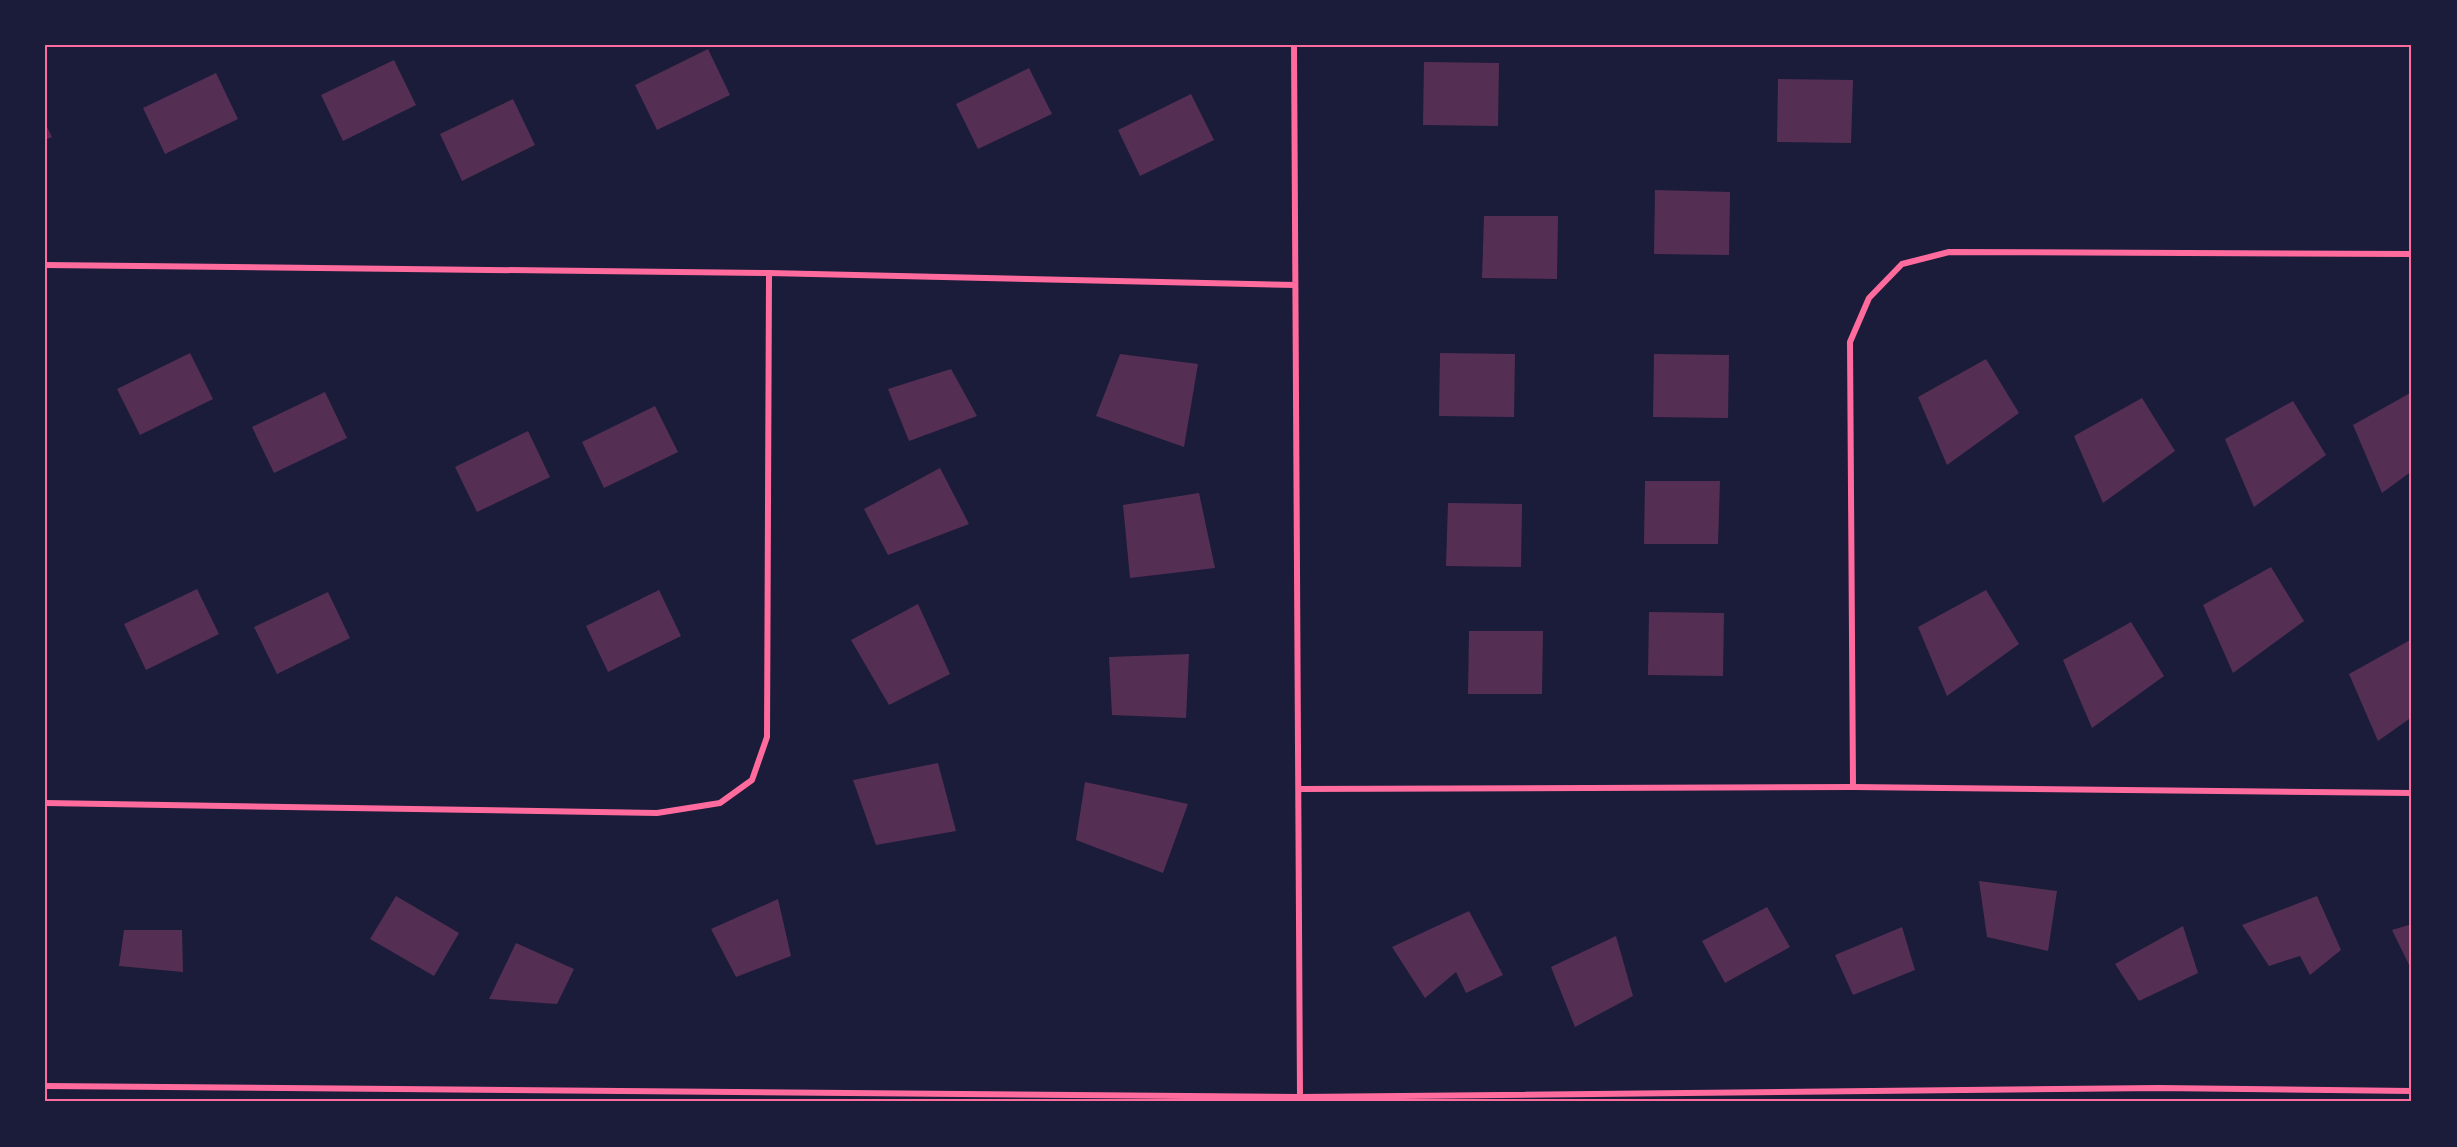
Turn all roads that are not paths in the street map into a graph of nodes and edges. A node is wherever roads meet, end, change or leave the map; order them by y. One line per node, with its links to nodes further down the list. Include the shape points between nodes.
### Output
1 (1294, 45): 5 (street)
2 (2412, 254): 6 (street, via 1949,252 1902,264 1869,298 1850,342)
3 (45, 265): 4 (street)
4 (769, 273): 5 (street); 9 (street, via 767,737 752,780 720,803 657,813)
5 (1296, 285): 7 (street)
6 (1853, 787): 7 (street); 8 (street)
7 (1299, 789): 12 (street)
8 (2412, 793)
9 (45, 803)
10 (45, 1086): 12 (street)
11 (2412, 1091): 12 (street, via 2159,1088)
12 (1300, 1097)

